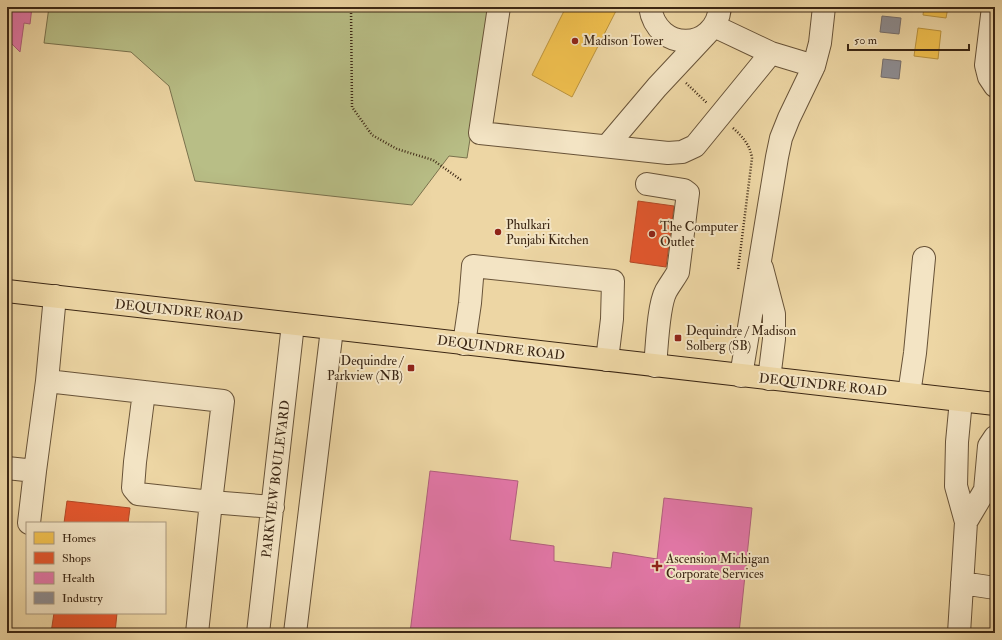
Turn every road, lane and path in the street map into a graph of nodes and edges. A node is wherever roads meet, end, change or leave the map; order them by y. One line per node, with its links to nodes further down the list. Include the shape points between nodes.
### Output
1 (352, 7): 14 (path, via 352,107 372,135 397,149 433,160)
2 (499, 7): 13 (street, via 480,133)
3 (650, 7): 6 (street, via 651,17 657,28 666,36 677,40 689,41 699,38 707,33)
4 (824, 7): 8 (street, via 820,43)
5 (993, 7): 10 (street, via 986,65)
6 (717, 16): 7 (street); 13 (street)
7 (771, 53): 8 (street); 13 (street, via 695,146 682,152 668,153)
8 (814, 66): 17 (street, via 781,138)
9 (681, 78): 11 (path)
10 (995, 86)
11 (710, 106)
12 (731, 126): 18 (path, via 745,139 752,158)
13 (607, 146)
14 (461, 180)
15 (647, 184): 25 (street, via 684,190 688,193 678,272 662,303)
16 (924, 258): 30 (street)
17 (760, 262): 26 (street); 27 (street, via 774,314)
18 (737, 273)
19 (7, 291): 20 (main road, DEQUINDRE ROAD)
20 (55, 296): 21 (main road, DEQUINDRE ROAD); 28 (street)
21 (293, 324): 22 (main road, DEQUINDRE ROAD); 37 (street, PARKVIEW BOULEVARD)
22 (332, 329): 23 (main road, DEQUINDRE ROAD); 44 (street)
23 (464, 344): 24 (main road, DEQUINDRE ROAD); 24 (street, via 473,266 613,281)
24 (607, 360): 25 (main road, DEQUINDRE ROAD)
25 (655, 366): 26 (main road, DEQUINDRE ROAD)
26 (741, 376): 27 (main road, DEQUINDRE ROAD)
27 (769, 379): 30 (main road, DEQUINDRE ROAD)
28 (47, 381): 29 (street); 35 (street)
29 (144, 392): 36 (street, via 133,488 138,494); 36 (street, via 223,401)
30 (909, 394): 31 (main road, DEQUINDRE ROAD)
31 (962, 400): 32 (main road, DEQUINDRE ROAD); 39 (street, via 957,442 956,486)
32 (995, 404)
33 (995, 437): 39 (street, via 989,446 985,490)
34 (7, 468): 35 (street)
35 (35, 471): 38 (street)
36 (211, 502): 37 (street); 42 (street)
37 (273, 507): 43 (street, PARKVIEW BOULEVARD)
38 (29, 522)
39 (966, 522): 40 (street)
40 (962, 582): 41 (street); 45 (street)
41 (995, 588)
42 (197, 633)
43 (258, 633)
44 (295, 633)
45 (959, 633)

